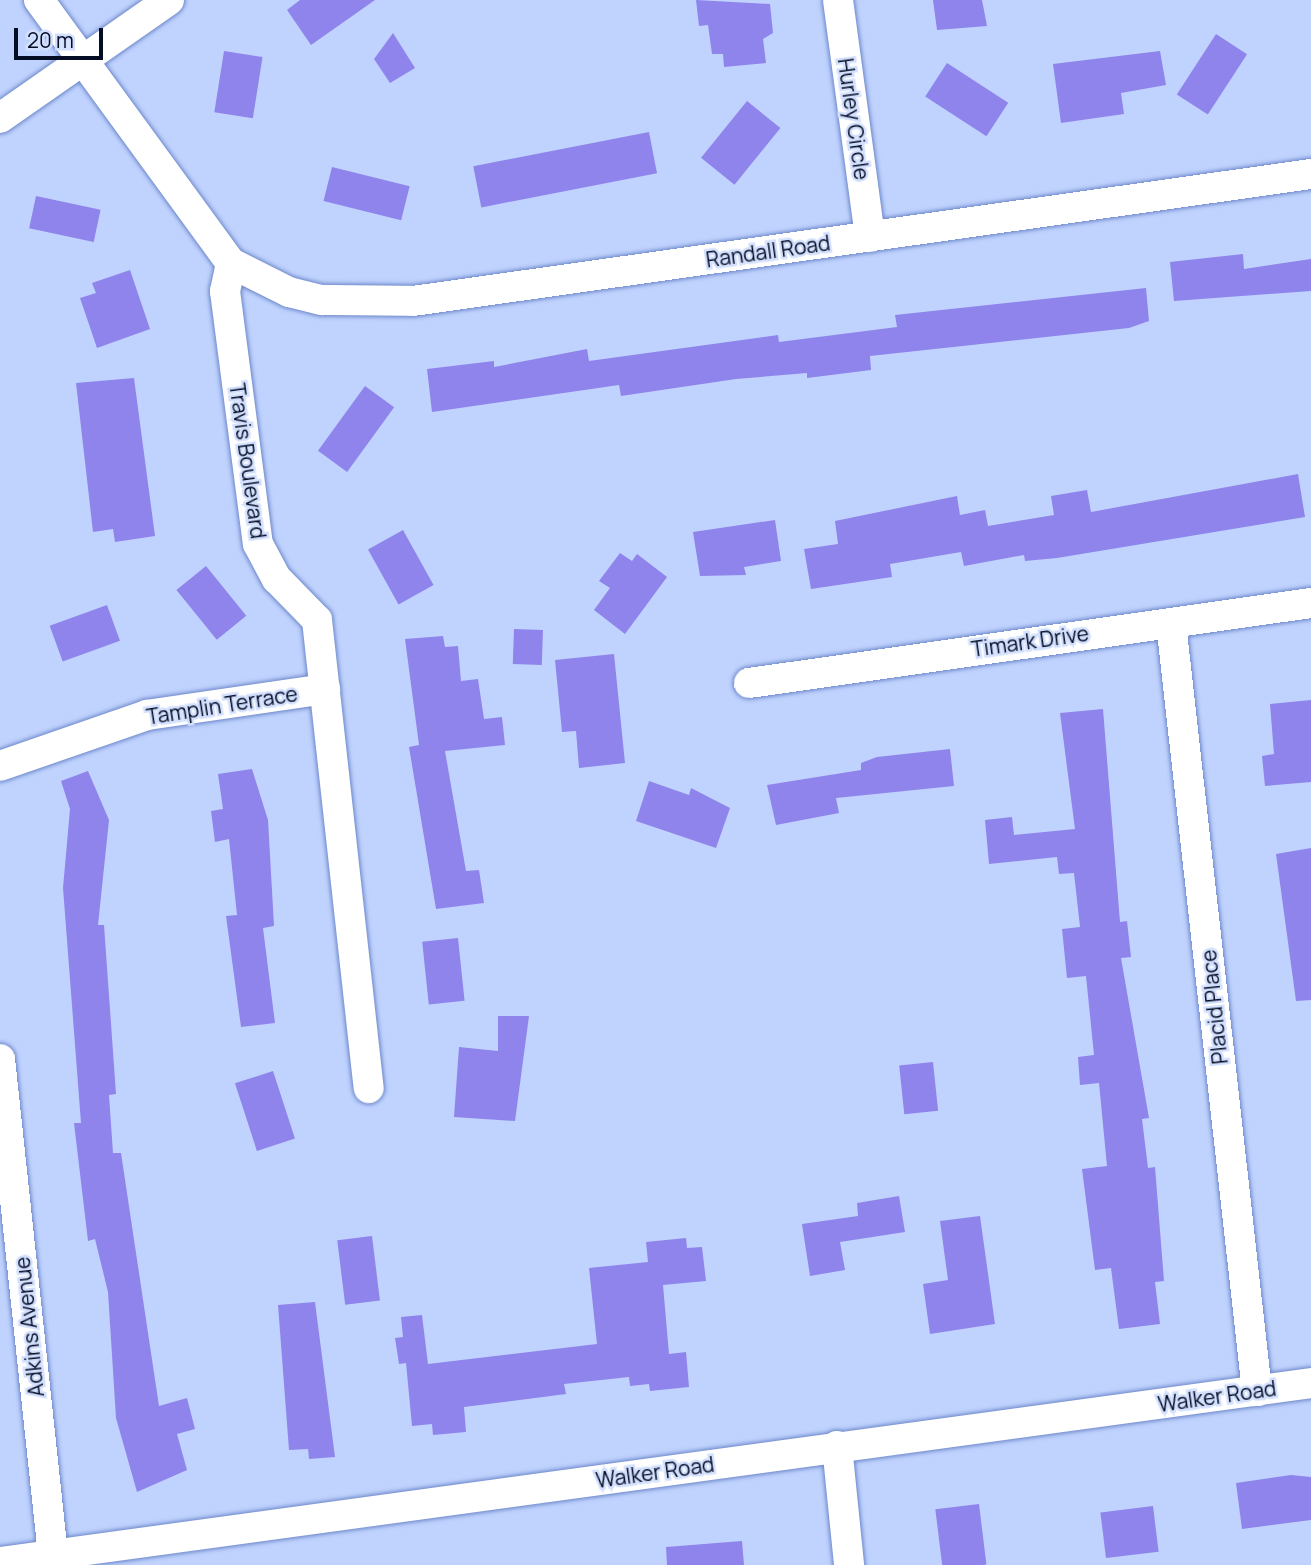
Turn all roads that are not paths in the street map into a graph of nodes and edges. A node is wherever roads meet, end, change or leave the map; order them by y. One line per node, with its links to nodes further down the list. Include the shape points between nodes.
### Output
1 (39, 0): 4 (street)
2 (169, 0): 4 (street)
3 (838, 0): 7 (street, Hurley Circle)
4 (81, 60): 5 (street); 8 (street)
5 (0, 117)
6 (1311, 174): 7 (street, Randall Road)
7 (870, 237): 8 (street, Randall Road, via 360,304 289,292)
8 (231, 263): 12 (street, Travis Boulevard, via 225,291 258,544 278,579 317,620)
9 (1311, 603): 10 (street, Timark Drive)
10 (1171, 623): 11 (street, Timark Drive); 17 (street, Placid Place)
11 (750, 683)
12 (326, 689): 13 (street, Tamplin Terrace, via 147,715); 15 (street, Travis Boulevard)
13 (0, 766)
14 (0, 1059): 19 (street, Adkins Avenue)
15 (369, 1088)
16 (1311, 1383): 17 (street, Walker Road)
17 (1257, 1391): 18 (street, Walker Road)
18 (837, 1446): 19 (street, Walker Road); 21 (street)
19 (53, 1555): 20 (street, Walker Road)
20 (0, 1562)
21 (849, 1565)

